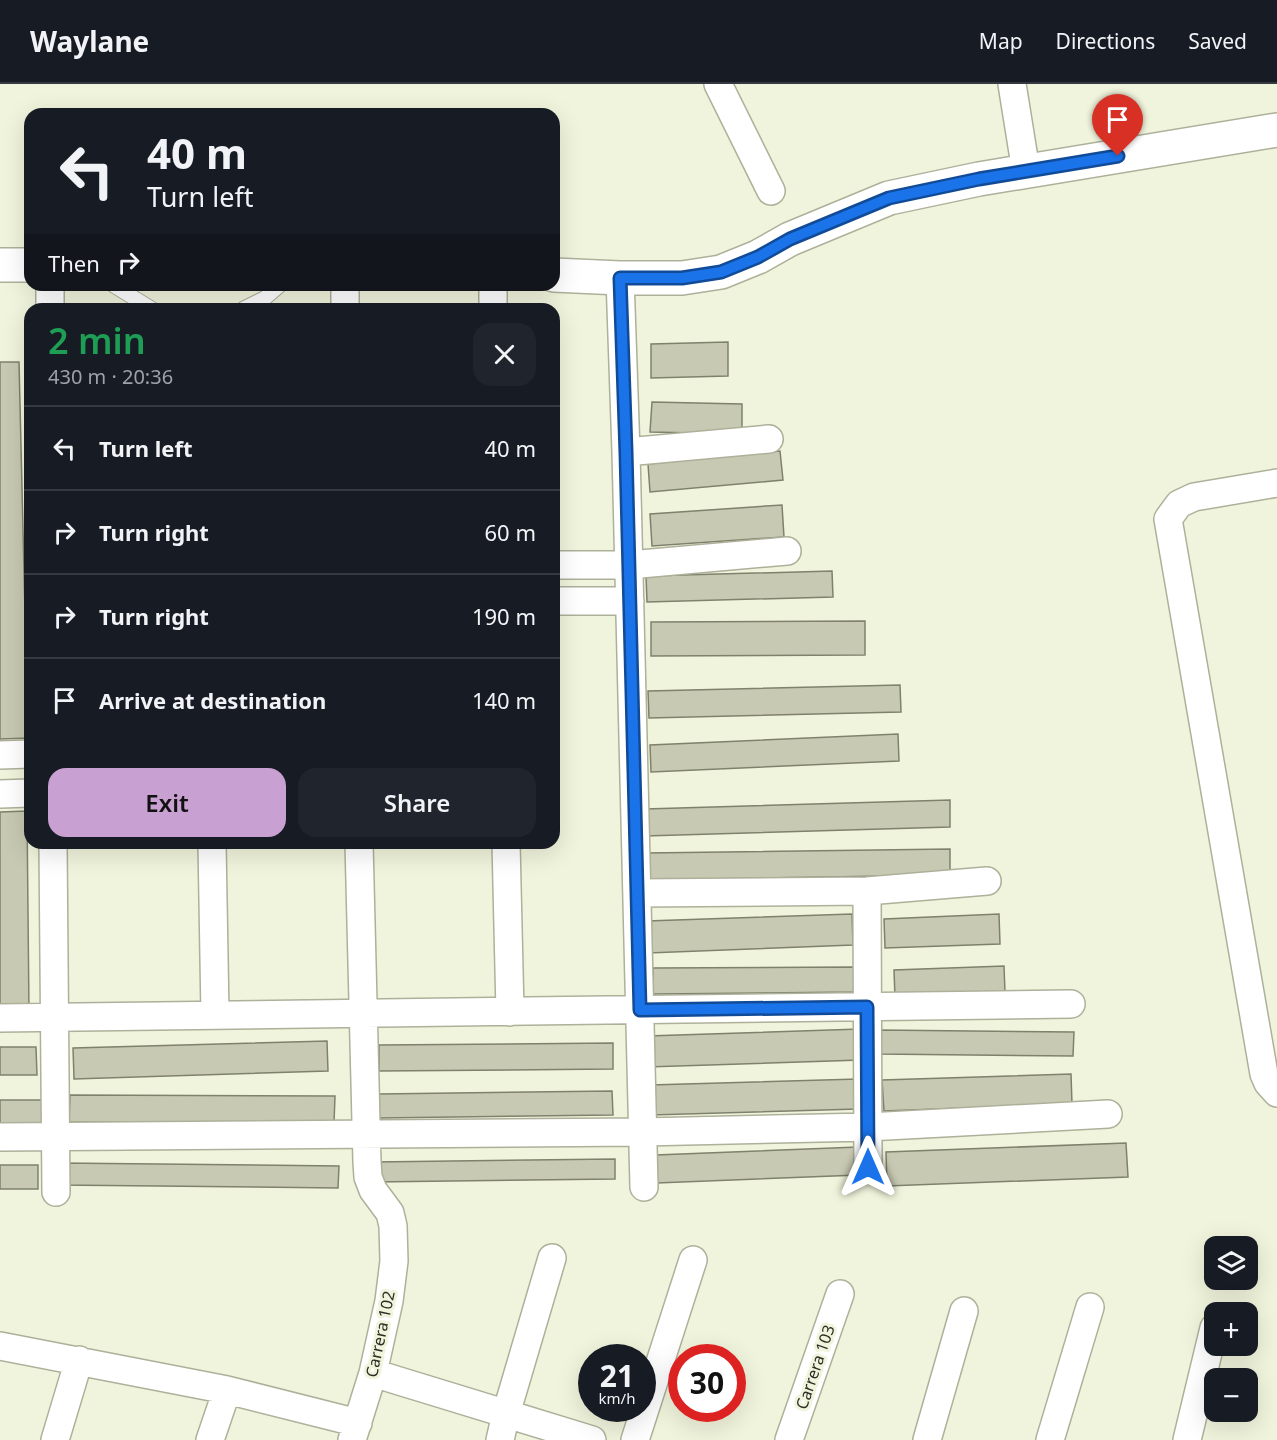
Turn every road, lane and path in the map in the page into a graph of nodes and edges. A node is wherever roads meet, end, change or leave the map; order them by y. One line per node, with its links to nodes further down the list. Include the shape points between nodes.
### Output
1 (1012, 84): 4 (street)
2 (723, 85): 5 (street)
3 (1277, 130): 4 (street)
4 (1026, 171): 9 (street, via 889,198 721,272 682,278)
5 (771, 191)
6 (0, 265): 7 (street)
7 (24, 265)
8 (560, 275): 9 (street)
9 (620, 278): 15 (street)
10 (123, 291): 12 (lane)
11 (273, 291): 13 (lane)
12 (142, 303)
13 (255, 303)
14 (769, 439): 15 (street)
15 (626, 452): 19 (street)
16 (1277, 483): 41 (street, via 1194,497 1179,504 1168,519 1264,1074)
17 (787, 551): 19 (street)
18 (560, 565): 19 (street)
19 (629, 565): 21 (street)
20 (560, 601): 21 (street)
21 (630, 601): 32 (street)
22 (24, 754): 23 (street)
23 (0, 755)
24 (24, 793): 25 (street)
25 (0, 794)
26 (53, 849): 39 (street)
27 (212, 849): 38 (street)
28 (359, 849): 37 (street)
29 (506, 849): 36 (street)
30 (987, 881): 31 (street)
31 (867, 891): 32 (street); 34 (street)
32 (637, 893): 35 (street)
33 (1071, 1004): 34 (street)
34 (867, 1007): 35 (street); 43 (street)
35 (640, 1010): 36 (street); 44 (street)
36 (510, 1012): 37 (street)
37 (363, 1013): 38 (street); 45 (street)
38 (215, 1015): 39 (street)
39 (55, 1017): 40 (street); 47 (street)
40 (0, 1018)
41 (1277, 1093)
42 (1108, 1114): 43 (street)
43 (868, 1126): 44 (street); 48 (street)
44 (642, 1132): 45 (street); 49 (street)
45 (366, 1135): 47 (street); 59 (street, Carrera 102, via 368,1177 393,1226 389,1301)
46 (0, 1137): 47 (street)
47 (56, 1138): 50 (street)
48 (868, 1167)
49 (644, 1187)
50 (56, 1192)
51 (552, 1258): 61 (street)
52 (693, 1260): 67 (street)
53 (840, 1294): 68 (street, Carrera 103)
54 (1090, 1307): 70 (street)
55 (964, 1311): 69 (street)
56 (0, 1346): 58 (street)
57 (1207, 1356): 71 (street)
58 (79, 1360): 60 (street); 63 (street)
59 (373, 1374): 61 (street); 62 (street, Carrera 102)
60 (226, 1390): 62 (street); 64 (street)
61 (506, 1414): 65 (street); 66 (street)
62 (355, 1431)
63 (55, 1440)
64 (210, 1440)
65 (500, 1440)
66 (592, 1440)
67 (635, 1440)
68 (789, 1440)
69 (927, 1440)
70 (1050, 1440)
71 (1187, 1440)

